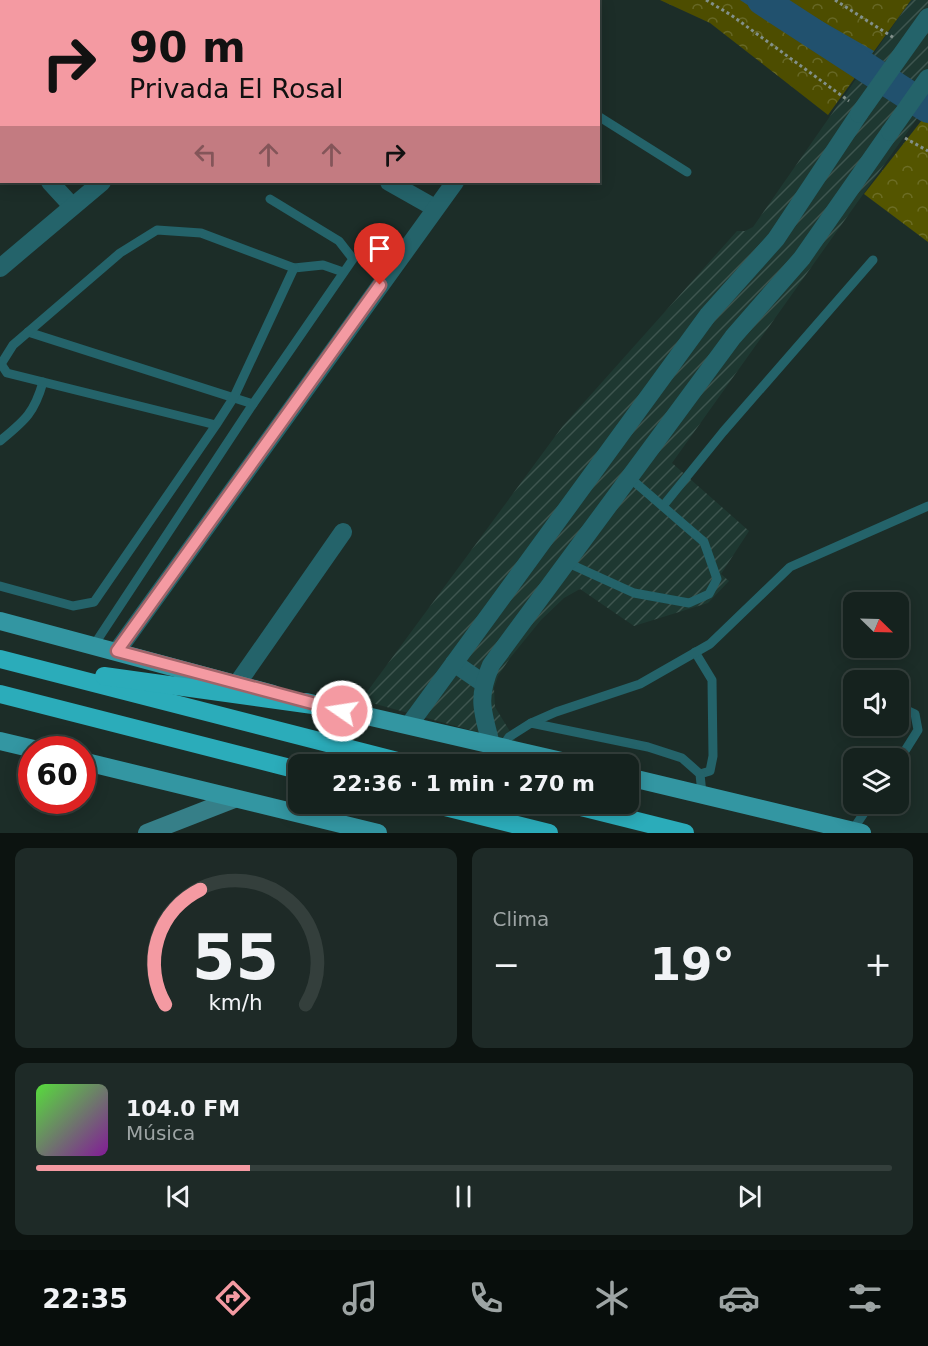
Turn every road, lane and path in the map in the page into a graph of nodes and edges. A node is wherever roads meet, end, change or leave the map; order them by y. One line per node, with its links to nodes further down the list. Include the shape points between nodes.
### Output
1 (706, 0): 6 (path)
2 (835, 0): 4 (path)
3 (928, 17): 6 (street, bridge)
4 (876, 26)
5 (928, 78): 8 (street, bridge)
6 (854, 107): 23 (street, via 776,239 708,315)
7 (600, 117): 10 (lane)
8 (894, 132): 9 (path); 24 (street, via 802,258 733,337)
9 (928, 151)
10 (687, 172)
11 (51, 183): 16 (street)
12 (101, 183): 16 (street)
13 (391, 183): 17 (street)
14 (454, 183): 17 (street)
15 (270, 199): 21 (lane, via 339,242 353,259)
16 (72, 206): 19 (street)
17 (435, 208): 42 (street)
18 (873, 260): 31 (lane)
19 (0, 268)
20 (294, 268): 21 (lane, via 323,265); 22 (lane, via 201,233 157,230 120,253); 26 (lane)
21 (343, 272): 27 (lane)
22 (28, 332): 25 (lane, via 13,345 1,364 7,373); 26 (lane)
23 (678, 357): 24 (street); 33 (street)
24 (704, 377): 30 (street)
25 (43, 382): 28 (lane); 29 (lane, via 27,418)
26 (234, 397): 27 (lane); 28 (lane)
27 (253, 404): 41 (lane)
28 (216, 425): 39 (lane, via 94,602 73,606)
29 (0, 441)
30 (630, 478): 31 (lane); 35 (street)
31 (663, 506): 36 (lane, via 705,542 717,579 709,594 689,603 634,593)
32 (928, 506): 43 (lane, via 790,567 710,644)
33 (562, 517): 35 (street); 37 (street)
34 (343, 532): 47 (street)
35 (587, 535): 36 (street)
36 (568, 563): 38 (street)
37 (526, 564): 38 (street); 45 (street)
38 (554, 582): 46 (street, via 491,665)
39 (0, 586)
40 (0, 621): 41 (main road)
41 (94, 645): 42 (main road)
42 (117, 651): 47 (main road)
43 (695, 652): 51 (lane, via 640,684); 61 (lane, via 712,680 713,756 710,771)
44 (9, 661): 49 (highway); 57 (highway)
45 (454, 663): 46 (street); 52 (street)
46 (483, 683): 55 (street, via 481,704)
47 (237, 684): 49 (main road)
48 (0, 694): 60 (highway)
49 (320, 706): 52 (main road)
50 (909, 711): 56 (lane, via 915,714 918,730)
51 (531, 723): 55 (lane); 61 (lane, via 648,747 682,758)
52 (409, 725): 55 (main road)
53 (0, 741): 54 (main road)
54 (18, 745)
55 (497, 745): 58 (main road)
56 (907, 748)
57 (370, 754)
58 (534, 754)
59 (96, 764): 64 (main road)
60 (288, 767)
61 (700, 774): 63 (lane)
62 (639, 780): 63 (main road)
63 (702, 795): 68 (main road)
64 (234, 798): 69 (main road); 70 (main road)
65 (473, 814): 71 (highway)
66 (609, 814): 72 (highway)
67 (865, 814): 68 (lane)
68 (857, 832)
69 (147, 833)
70 (378, 833)
71 (549, 833)
72 (685, 833)

